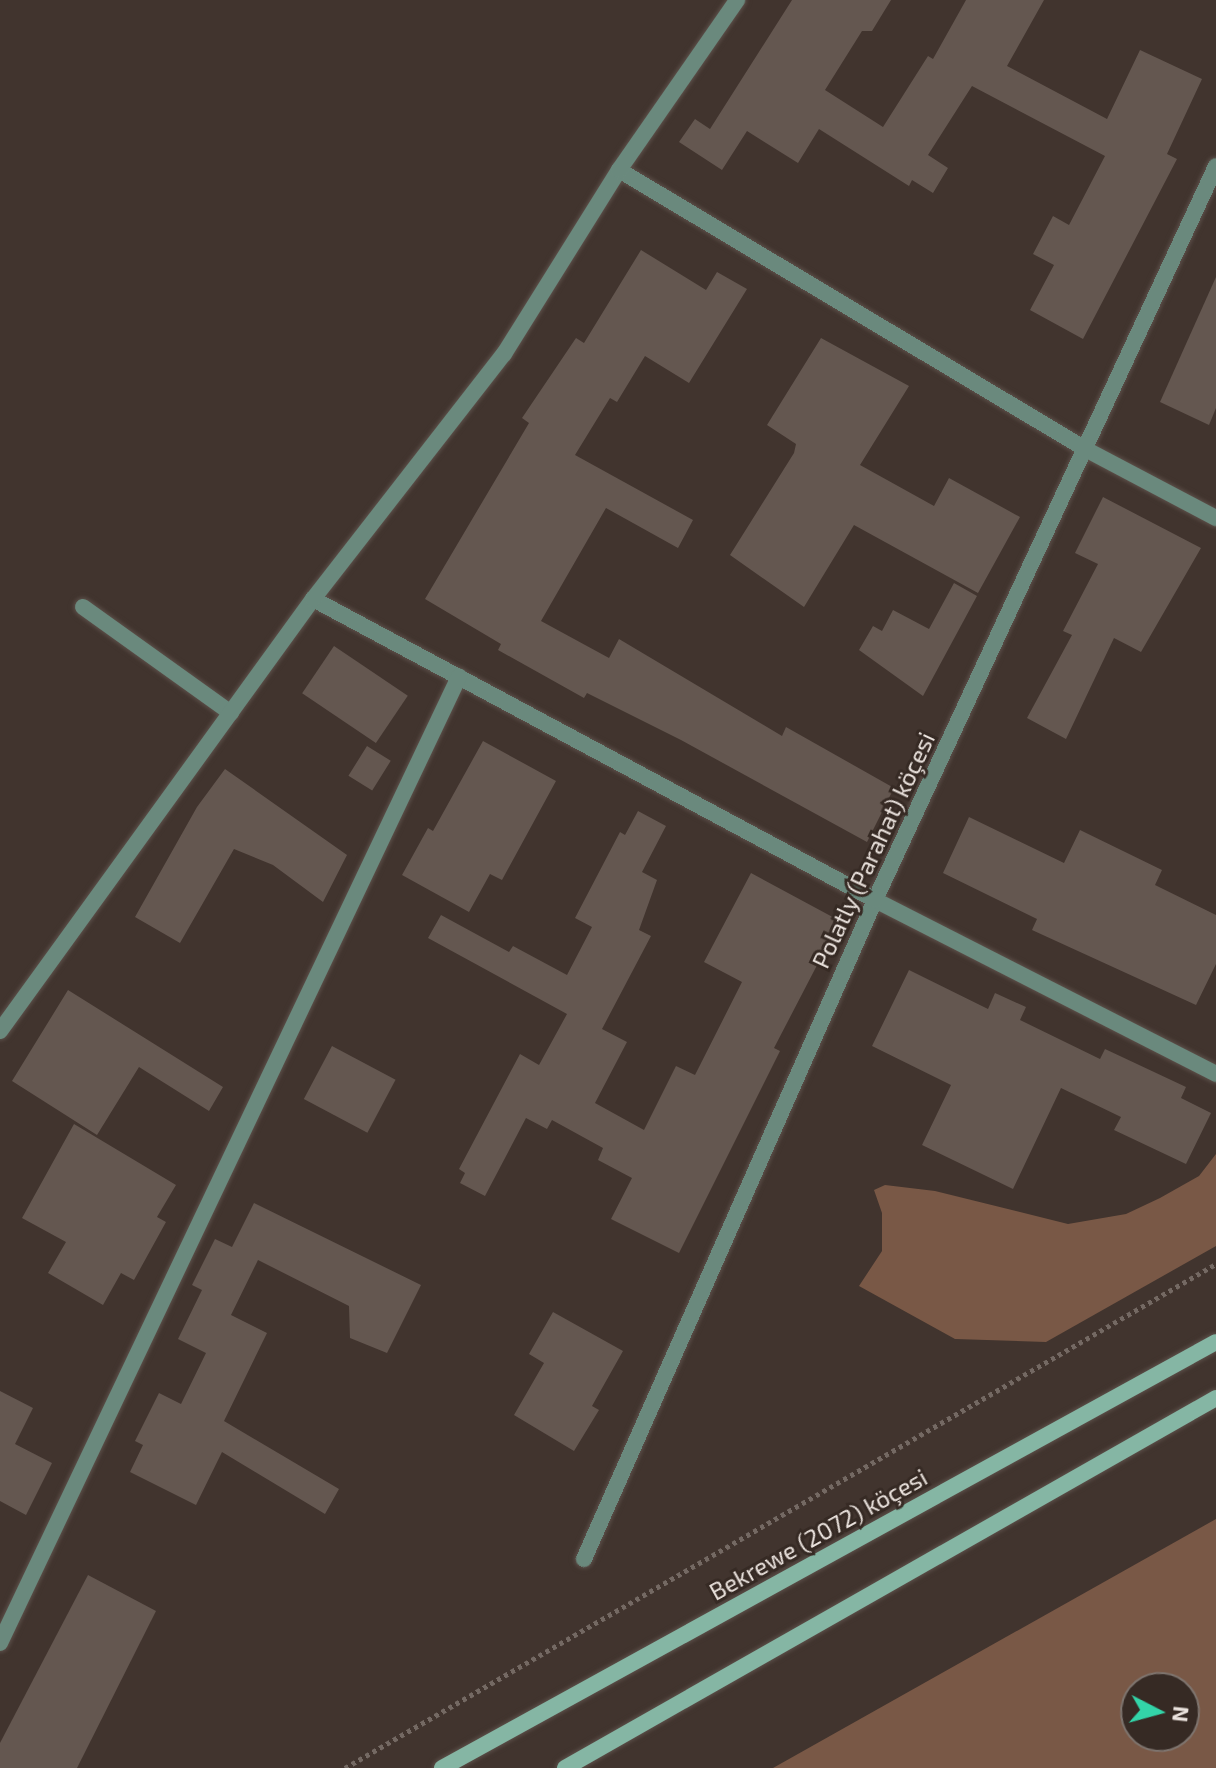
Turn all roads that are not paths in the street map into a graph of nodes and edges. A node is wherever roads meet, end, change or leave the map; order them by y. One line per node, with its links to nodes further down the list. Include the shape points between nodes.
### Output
1 (737, 0): 3 (street)
2 (1216, 166): 4 (street, Polatly (Parahat) köçesi)
3 (619, 170): 4 (street); 6 (street, via 504,354)
4 (1087, 450): 5 (street); 10 (street, Polatly (Parahat) köçesi)
5 (1216, 518)
6 (313, 599): 8 (street); 9 (street)
7 (83, 607): 9 (street)
8 (459, 677): 10 (street); 16 (street)
9 (231, 713): 11 (street)
10 (875, 900): 12 (street); 15 (street, Polatly (Parahat) köçesi)
11 (0, 1031)
12 (1216, 1074)
13 (1216, 1342): 17 (main road, Bekrewe (2072) köçesi)
14 (1216, 1398): 18 (main road)
15 (584, 1559)
16 (0, 1643)
17 (442, 1768)
18 (565, 1768)

